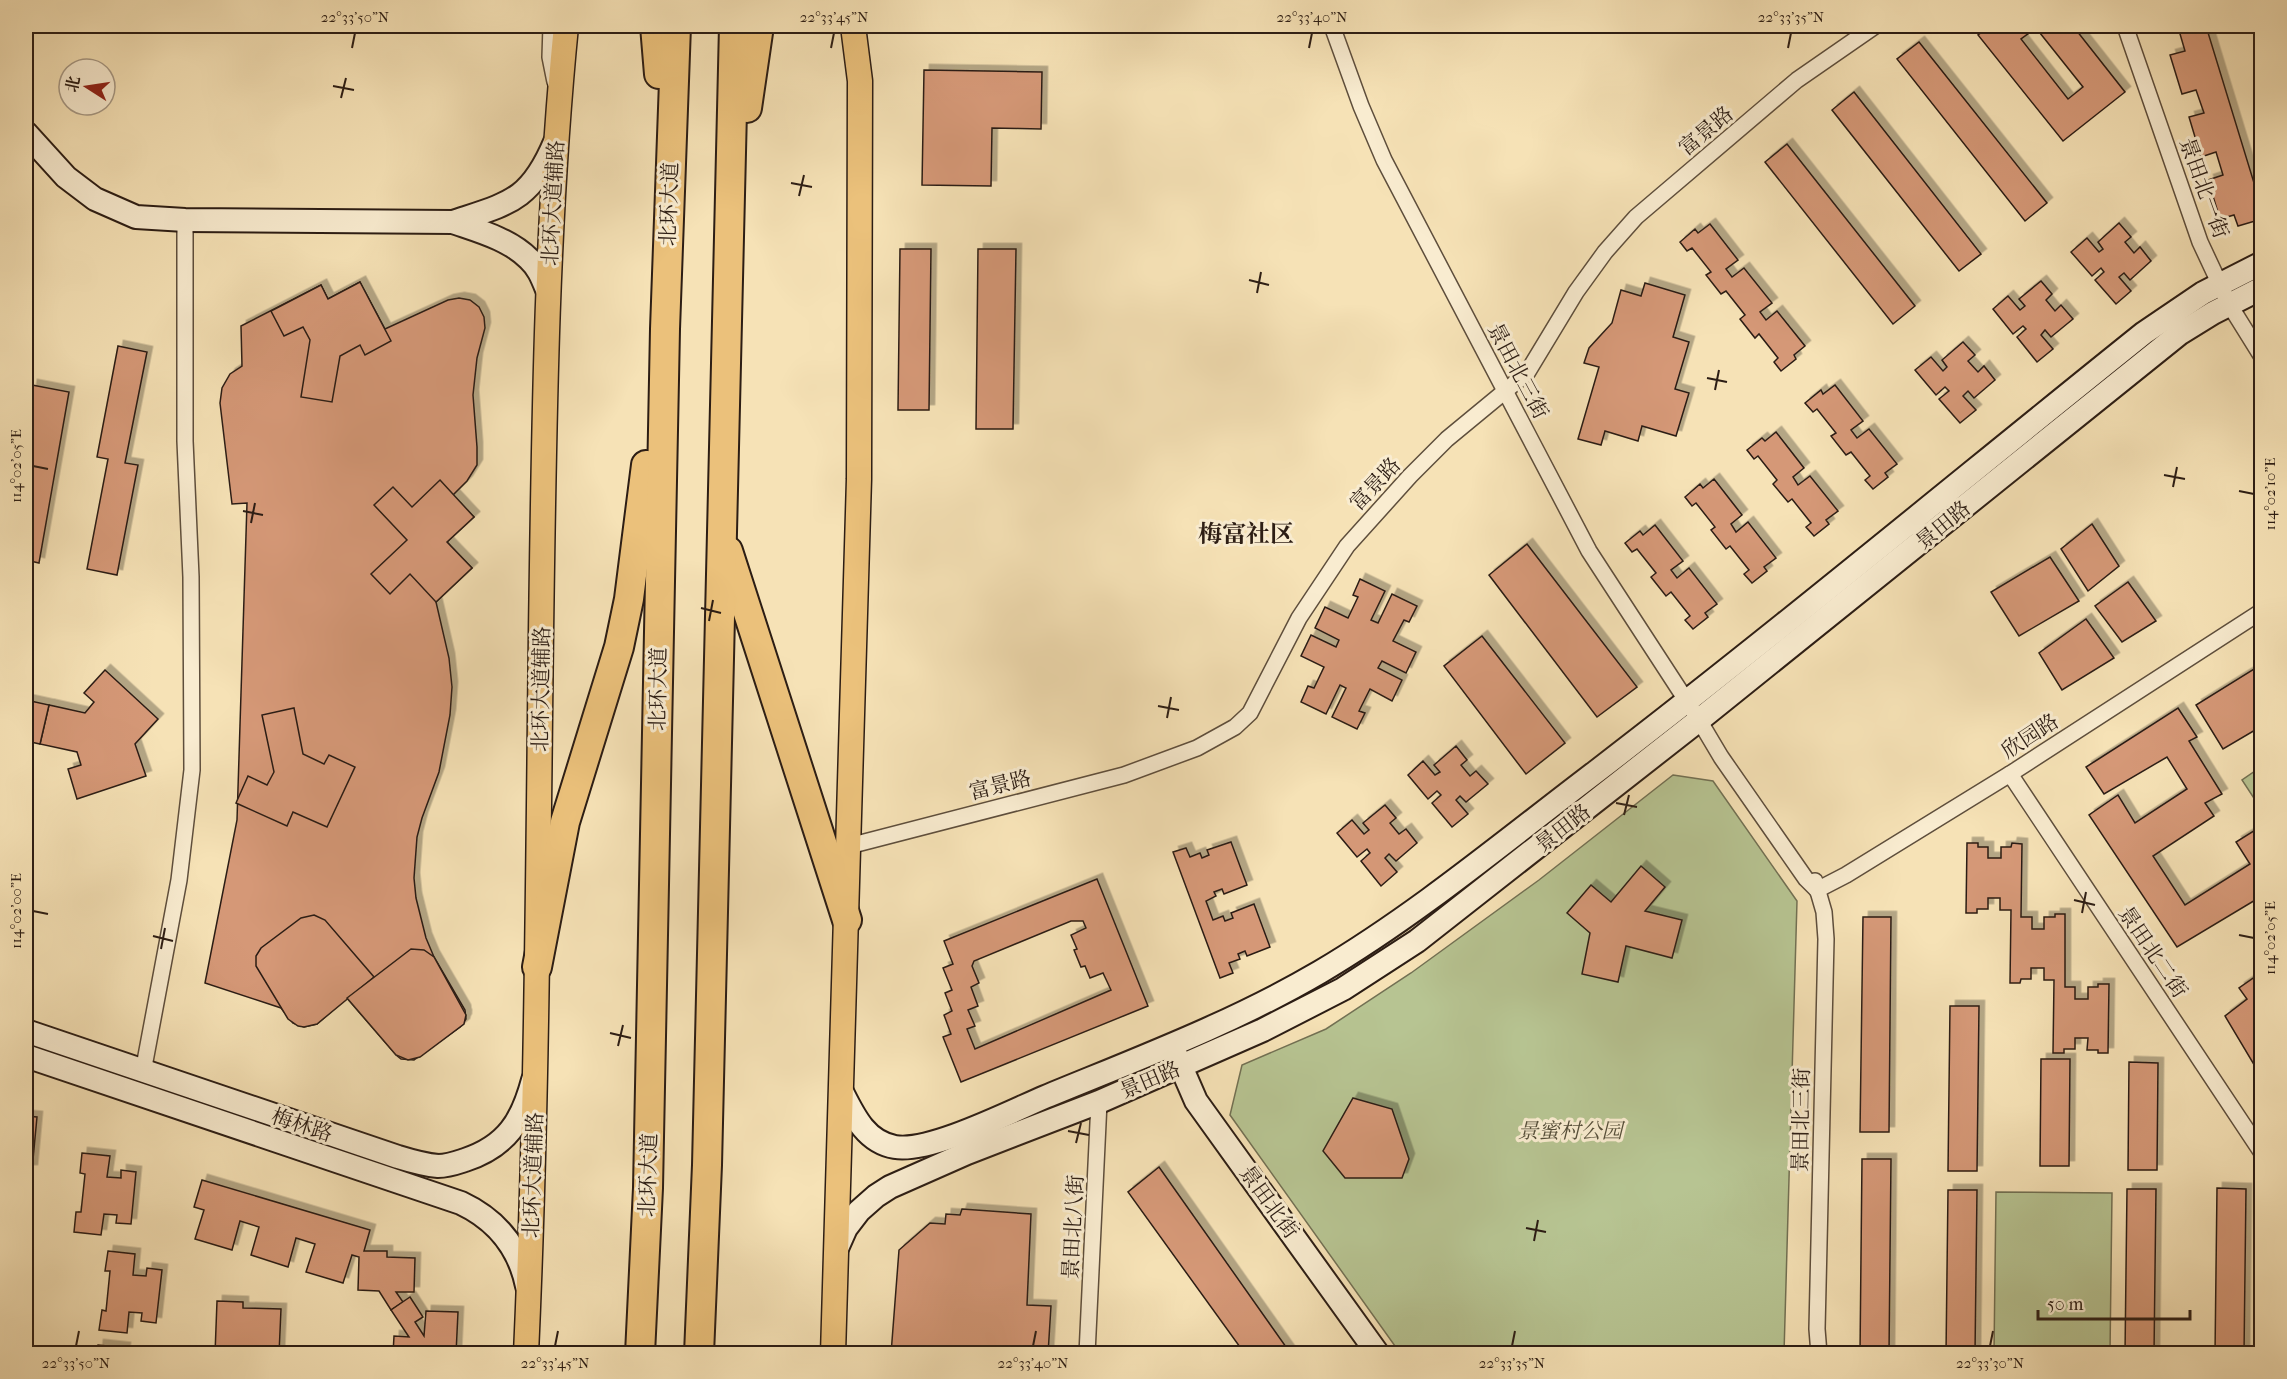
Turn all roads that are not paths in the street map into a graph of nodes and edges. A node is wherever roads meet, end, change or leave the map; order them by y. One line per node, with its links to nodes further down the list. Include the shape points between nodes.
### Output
1 (551, 26): 13 (street, via 550,57)
2 (566, 26): 13 (main road, 北环大道辅路)
3 (655, 26): 17 (highway)
4 (676, 26): 17 (highway, 北环大道)
5 (734, 26): 16 (highway)
6 (759, 26): 16 (highway)
7 (853, 26): 12 (main road)
8 (859, 26): 12 (street)
9 (1332, 26): 26 (street, 景田北三街, via 1384,160)
10 (1875, 26): 26 (street, 富景路, via 1797,80 1636,217 1576,292 1527,373)
11 (2125, 26): 23 (street, 景田北一街, via 2200,242)
12 (860, 81): 32 (main road, via 858,479)
13 (558, 101): 15 (main road, 北环大道辅路)
14 (26, 133): 18 (main road, via 66,177 95,199 136,217)
15 (557, 137): 19 (main road, via 545,166 518,198); 22 (main road, 北环大道辅路)
16 (731, 180): 27 (highway)
17 (670, 202): 24 (highway, 北环大道)
18 (185, 220): 19 (main road); 41 (street, via 192,771 179,880)
19 (453, 222): 22 (main road, via 494,236 529,259 540,272)
20 (2262, 263): 23 (main road, 景田路)
21 (2262, 288): 23 (main road, 景田路)
22 (548, 292): 35 (main road, 北环大道辅路)
23 (2224, 294): 25 (street, 景田北一街); 29 (main road, 景田路, via 2168,315 2144,333); 30 (main road, 景田路)
24 (665, 329): 35 (highway, via 629,599 619,647 565,822); 48 (highway, 北环大道, via 648,1176)
25 (2262, 357)
26 (1506, 392): 29 (street, 景田北三街, via 1589,551); 32 (street, 富景路, via 1447,439 1347,546 1299,618 1250,713 1235,727 1197,748 1124,775)
27 (721, 529): 34 (highway); 49 (highway)
28 (2262, 611): 31 (street, 欣园路)
29 (1686, 702): 30 (street, 景田北三街); 37 (main road, 景田路, via 1437,893 1356,950 1305,980)
30 (1699, 720): 33 (street, 景田北三街, via 1721,757); 39 (main road, 景田路, via 1417,941 1323,1000)
31 (2010, 774): 33 (street, 欣园路); 44 (street, 景田北二街)
32 (849, 846): 34 (main road)
33 (1817, 890): 53 (street, 景田北三街, via 1826,939)
34 (847, 920): 42 (main road)
35 (537, 967): 40 (main road, 北环大道辅路)
36 (26, 1031): 41 (main road, 梅林路)
37 (1172, 1045): 39 (main road, 景田北街); 42 (main road, 景田路, via 919,1147 900,1148 877,1141 863,1128)
38 (26, 1056): 46 (main road, 梅林路, via 461,1203 502,1231 515,1250)
39 (1180, 1067): 43 (main road, 景田路); 52 (main road, 景田北街, via 1196,1101)
40 (536, 1070): 41 (main road, 梅林路, via 523,1108 504,1139 482,1154 441,1166 398,1157); 46 (main road, 北环大道辅路)
41 (143, 1072)
42 (842, 1092): 45 (main road)
43 (1099, 1102): 45 (main road, 景田路, via 890,1187 859,1211); 51 (street, 景田北八街)
44 (2262, 1153)
45 (838, 1246): 50 (main road)
46 (529, 1296): 47 (main road, 北环大道辅路)
47 (526, 1353)
48 (640, 1353)
49 (699, 1353)
50 (833, 1353)
51 (1087, 1353)
52 (1378, 1353)
53 (1819, 1353)

